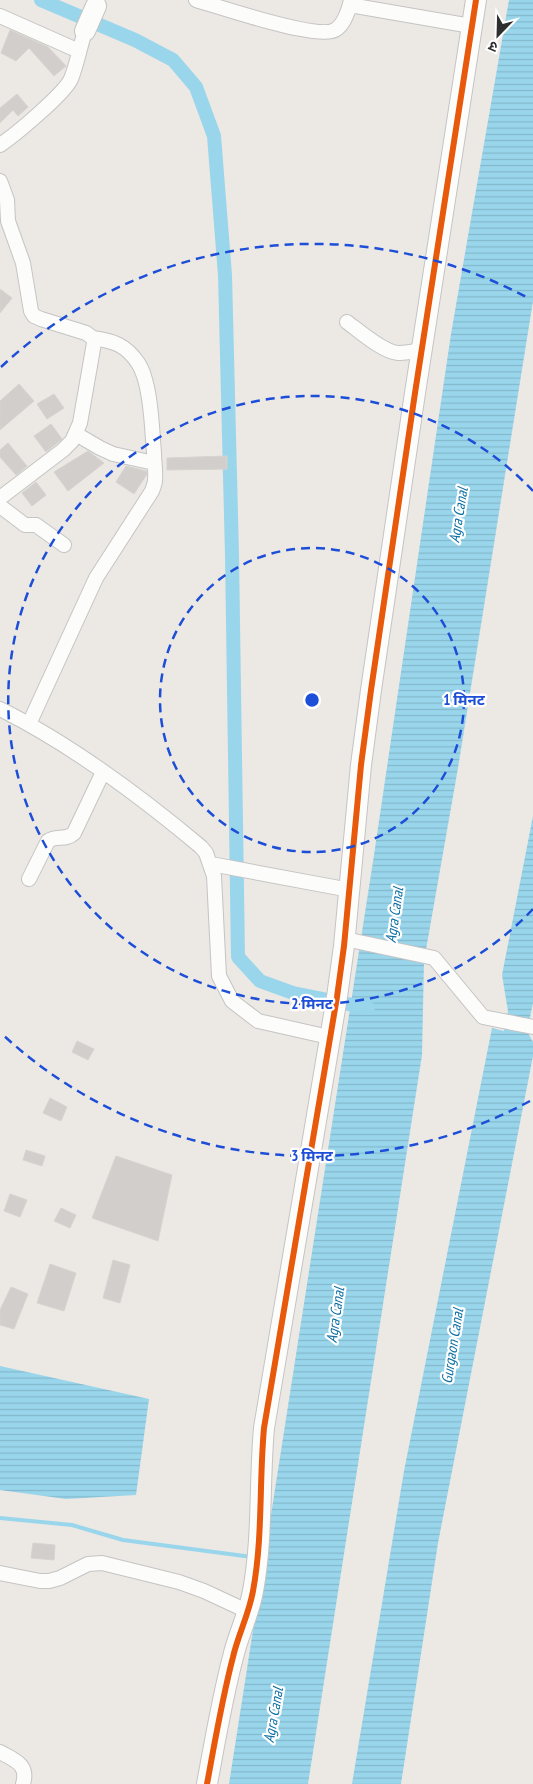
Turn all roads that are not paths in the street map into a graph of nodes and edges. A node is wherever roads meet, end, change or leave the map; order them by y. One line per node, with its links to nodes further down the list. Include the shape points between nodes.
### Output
1 (476, 0): 6 (street)
2 (204, 1): 4 (street, via 270,22 321,33 335,30 344,20)
3 (98, 2): 7 (street)
4 (350, 3): 6 (street)
5 (0, 16): 8 (street)
6 (471, 26): 14 (street)
7 (85, 31): 8 (street)
8 (79, 51): 9 (street, via 63,91)
9 (0, 145)
10 (0, 181): 11 (street, via 7,200)
11 (4, 224): 13 (street, via 23,263 34,316)
12 (347, 322): 14 (street, via 394,352)
13 (93, 338): 15 (street); 16 (street, via 121,345 142,369 151,418)
14 (421, 350): 25 (street, via 371,690)
15 (76, 434): 16 (street, via 114,454); 17 (street, via 63,450)
16 (154, 463): 21 (street, via 152,491 96,578)
17 (0, 498)
18 (0, 506): 19 (street, via 25,525 36,525)
19 (64, 545)
20 (0, 709): 21 (street)
21 (29, 724): 22 (street)
22 (103, 772): 23 (street, via 201,847); 24 (street, via 74,833 67,838 51,838)
23 (211, 864): 25 (street); 28 (street, via 219,976 232,1001 258,1021)
24 (28, 879)
25 (350, 890): 26 (street)
26 (345, 939): 27 (street, via 434,958 483,1017); 28 (street)
27 (533, 1027)
28 (330, 1037): 30 (street, via 264,1428 260,1538)
29 (0, 1573): 30 (street, via 49,1581 88,1564 102,1564)
30 (250, 1602): 33 (street, via 224,1689)
31 (0, 1752): 32 (street, via 23,1767)
32 (23, 1784)
33 (207, 1784)

